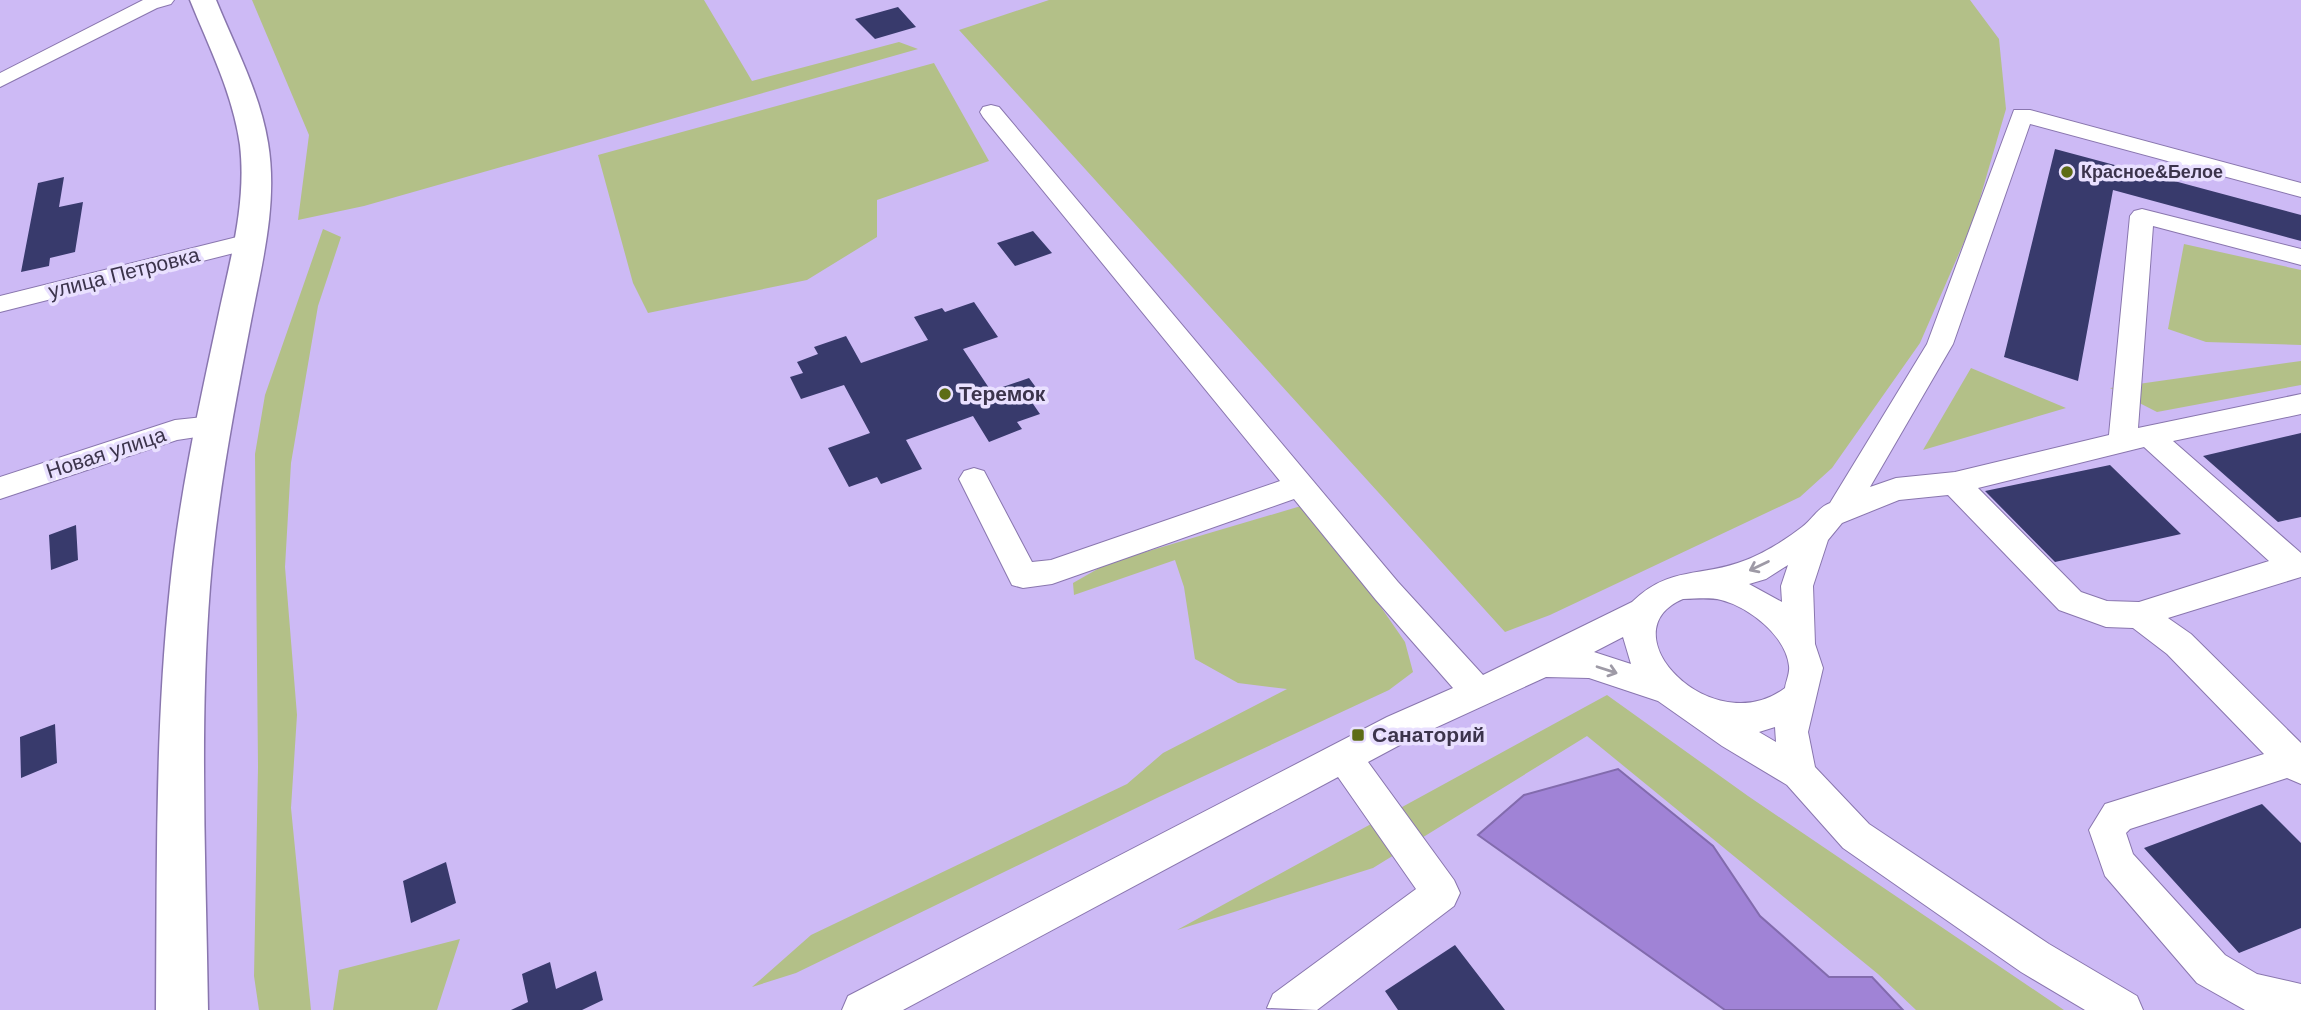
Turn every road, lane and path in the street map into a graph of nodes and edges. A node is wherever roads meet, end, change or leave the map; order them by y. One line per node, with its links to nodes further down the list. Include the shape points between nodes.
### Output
1 (203, 0): 6 (main road, via 240,83 255,146)
2 (153, 1): 3 (street)
3 (0, 81)
4 (991, 112): 14 (street)
5 (2301, 190): 16 (street, via 2022,115 1940,344)
6 (249, 242): 8 (street, улица Петровка); 10 (main road)
7 (2301, 257): 11 (street, via 2142,216)
8 (0, 304)
9 (2301, 404): 11 (street)
10 (213, 426): 15 (street, Новая улица, via 175,430); 32 (main road, via 197,525 185,658)
11 (2136, 440): 13 (street); 18 (street)
12 (974, 479): 14 (street, via 1023,576 1052,572)
13 (1955, 483): 16 (street, via 1896,489); 21 (street, via 2070,601 2106,614)
14 (1299, 486): 25 (street)
15 (0, 488)
16 (1840, 512): 17 (street, via 1832,514)
17 (1814, 535): 19 (street, one-way to 19, via 1755,570); 22 (street, via 1797,586)
18 (2298, 565): 21 (street)
19 (1699, 585): 20 (street, via 1659,594); 22 (street, via 1745,595 1775,614)
20 (1643, 611): 23 (street); 24 (street, via 1637,634 1646,663)
21 (2139, 615): 29 (street, via 2179,644)
22 (1799, 644): 26 (street, via 1806,668)
23 (1543, 663): 24 (street, one-way to 24, via 1589,664); 25 (street)
24 (1669, 690): 27 (street)
25 (1477, 692): 28 (street)
26 (1798, 697): 27 (street, via 1781,712 1762,718 1721,716); 30 (street, via 1791,732)
27 (1698, 708): 30 (street)
28 (1344, 757): 33 (street); 34 (street, via 1441,893)
29 (2298, 762): 31 (street, via 2118,816 2107,830 2118,864 2211,969 2250,992)
30 (1799, 774): 35 (street, via 1856,836 2035,958)
31 (2301, 1004)
32 (182, 1010)
33 (862, 1010)
34 (1288, 1010)
35 (2123, 1010)

